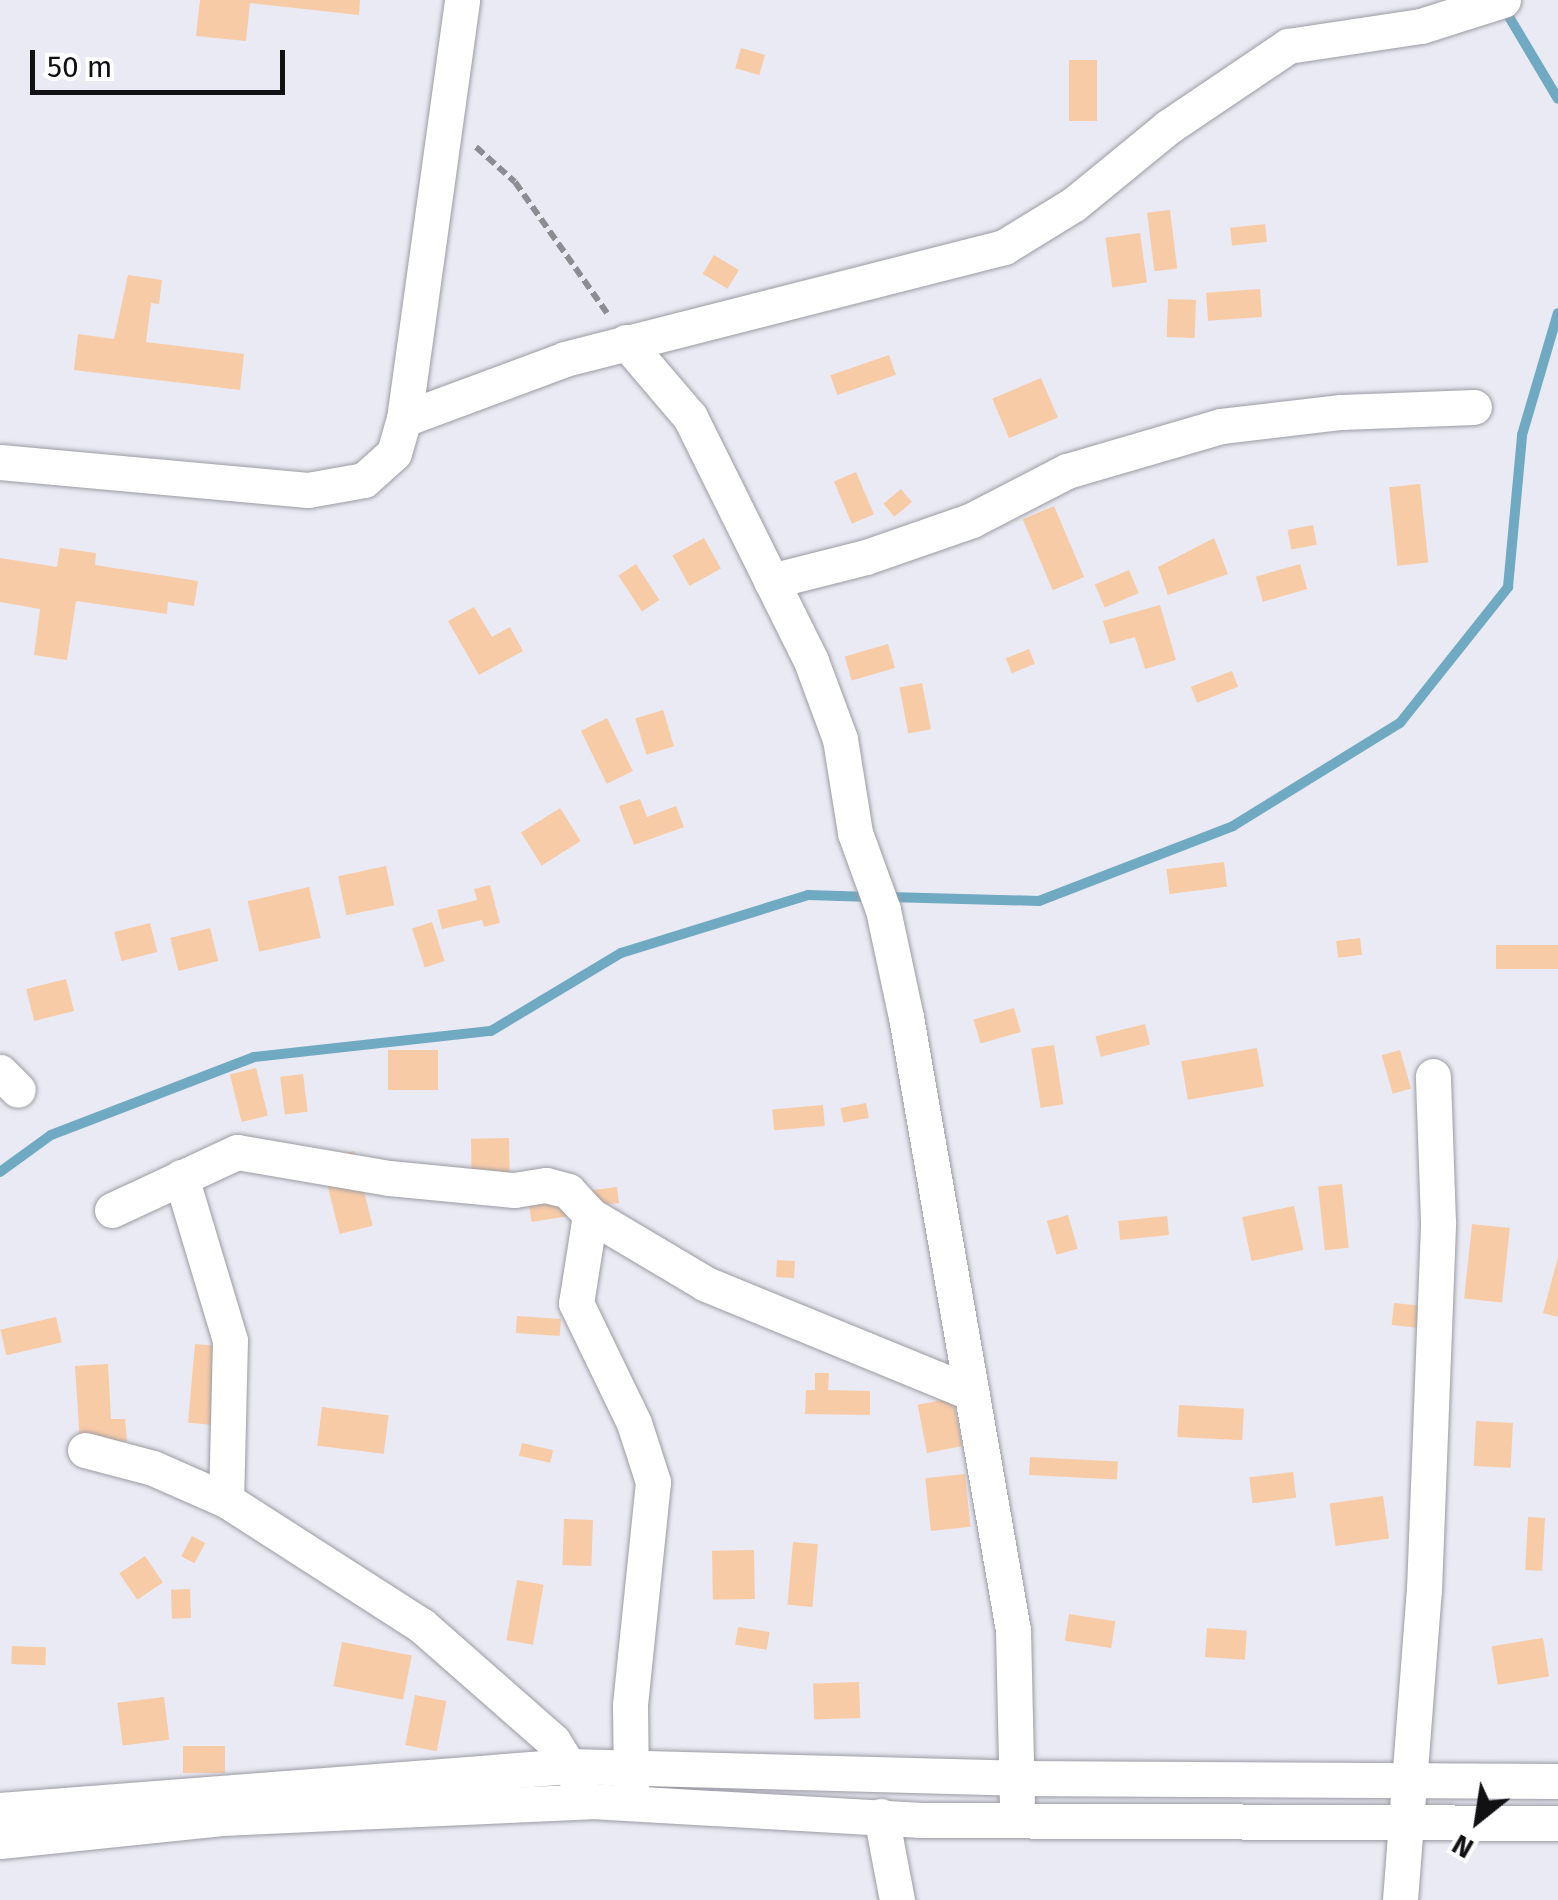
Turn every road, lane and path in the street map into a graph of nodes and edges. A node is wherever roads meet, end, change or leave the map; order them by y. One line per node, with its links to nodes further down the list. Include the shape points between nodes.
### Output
1 (462, 0): 3 (street)
2 (1503, 0): 4 (street, via 1421,26 1288,46 1004,248)
3 (446, 120): 4 (path, via 515,182); 6 (street)
4 (626, 342): 6 (street); 8 (street, via 690,418)
5 (1474, 407): 8 (street, via 1340,412 1221,426 1066,472 972,520 884,551)
6 (404, 419): 7 (street, via 394,453 364,480 308,490)
7 (0, 462)
8 (771, 581): 13 (street, via 840,739 855,833 883,910)
9 (1433, 1076): 18 (street, via 1438,1222 1424,1590)
10 (181, 1177): 11 (street); 12 (street, via 237,1152 390,1178 514,1190 546,1185 568,1191); 15 (street, via 230,1340)
11 (112, 1210)
12 (590, 1215): 13 (street, via 706,1284); 20 (street, via 576,1303 634,1422 653,1482 630,1705)
13 (972, 1393): 17 (street, via 1013,1630)
14 (85, 1450): 15 (street, via 154,1468)
15 (226, 1500): 16 (street, via 421,1626 520,1708)
16 (569, 1766): 20 (street); 21 (street); 22 (street)
17 (1017, 1778): 18 (street); 20 (street); 24 (street)
18 (1409, 1779): 19 (street); 26 (street)
19 (1558, 1781)
20 (631, 1788): 21 (street); 23 (street)
21 (592, 1802): 27 (street, via 241,1817)
22 (0, 1810)
23 (881, 1816): 24 (street); 28 (street)
24 (1018, 1817): 26 (street)
25 (1558, 1823): 26 (street)
26 (1406, 1826): 29 (street)
27 (0, 1841)
28 (897, 1900)
29 (1400, 1900)

